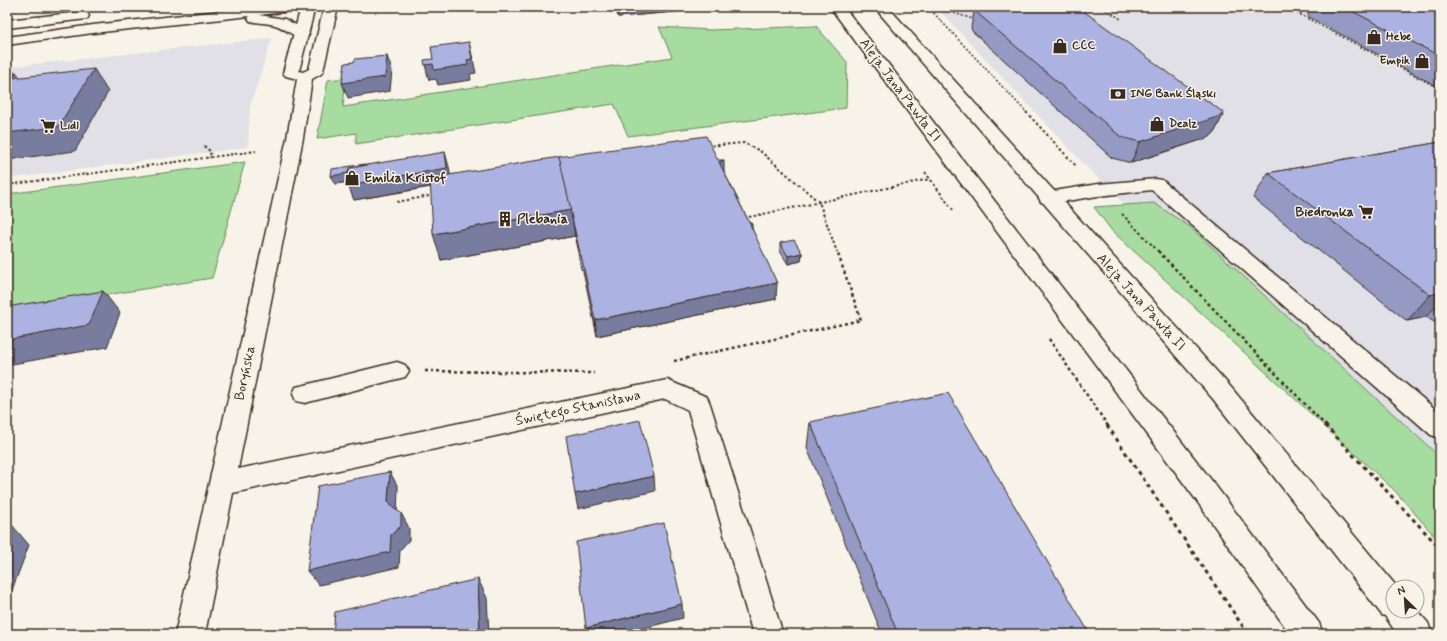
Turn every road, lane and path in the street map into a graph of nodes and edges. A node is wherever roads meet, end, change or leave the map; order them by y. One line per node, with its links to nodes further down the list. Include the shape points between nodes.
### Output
1 (291, 7): 12 (street)
2 (308, 7): 19 (street)
3 (331, 7): 21 (street, via 316,71)
4 (837, 7): 50 (street, Aleja Jana Pawła II, via 1199,483)
5 (881, 7): 18 (street, Aleja Jana Pawła II)
6 (890, 7): 18 (street)
7 (928, 7): 30 (path)
8 (934, 7): 16 (path)
9 (1102, 7): 15 (path)
10 (1286, 7): 14 (path)
11 (1317, 8): 14 (path, via 1298,10)
12 (234, 13): 19 (street, via 280,22); 20 (street)
13 (98, 14): 17 (street)
14 (1301, 15): 22 (path)
15 (1121, 19)
16 (976, 20)
17 (7, 24)
18 (900, 30): 32 (street, Aleja Jana Pawła II)
19 (302, 34): 21 (street, via 292,74)
20 (7, 41)
21 (304, 77): 43 (street, Boryńska, via 288,173)
22 (1440, 89)
23 (204, 146): 26 (path, via 211,152)
24 (702, 147): 34 (path, via 744,143 760,151)
25 (256, 152): 26 (path)
26 (209, 158): 29 (path)
27 (921, 166): 28 (path)
28 (930, 179): 34 (path); 35 (path)
29 (7, 185)
30 (1098, 190): 32 (street); 42 (street, via 1156,184); 44 (path, via 1305,403)
31 (436, 195): 33 (path)
32 (1048, 198): 45 (street, Aleja Jana Pawła II, via 1221,392)
33 (397, 202)
34 (819, 202): 36 (path); 38 (path, via 861,320)
35 (953, 210)
36 (739, 219)
37 (1047, 336): 49 (path)
38 (669, 362)
39 (397, 371): 40 (path); 41 (street)
40 (600, 373)
41 (306, 394)
42 (1440, 428)
43 (221, 484): 47 (street, Boryńska); 48 (street, Świętego Stanisława, via 667,389 698,404)
44 (1440, 548)
45 (1385, 595)
46 (1405, 619): 51 (street)
47 (190, 634)
48 (768, 634)
49 (1248, 634)
50 (1308, 634)
51 (1417, 634)

